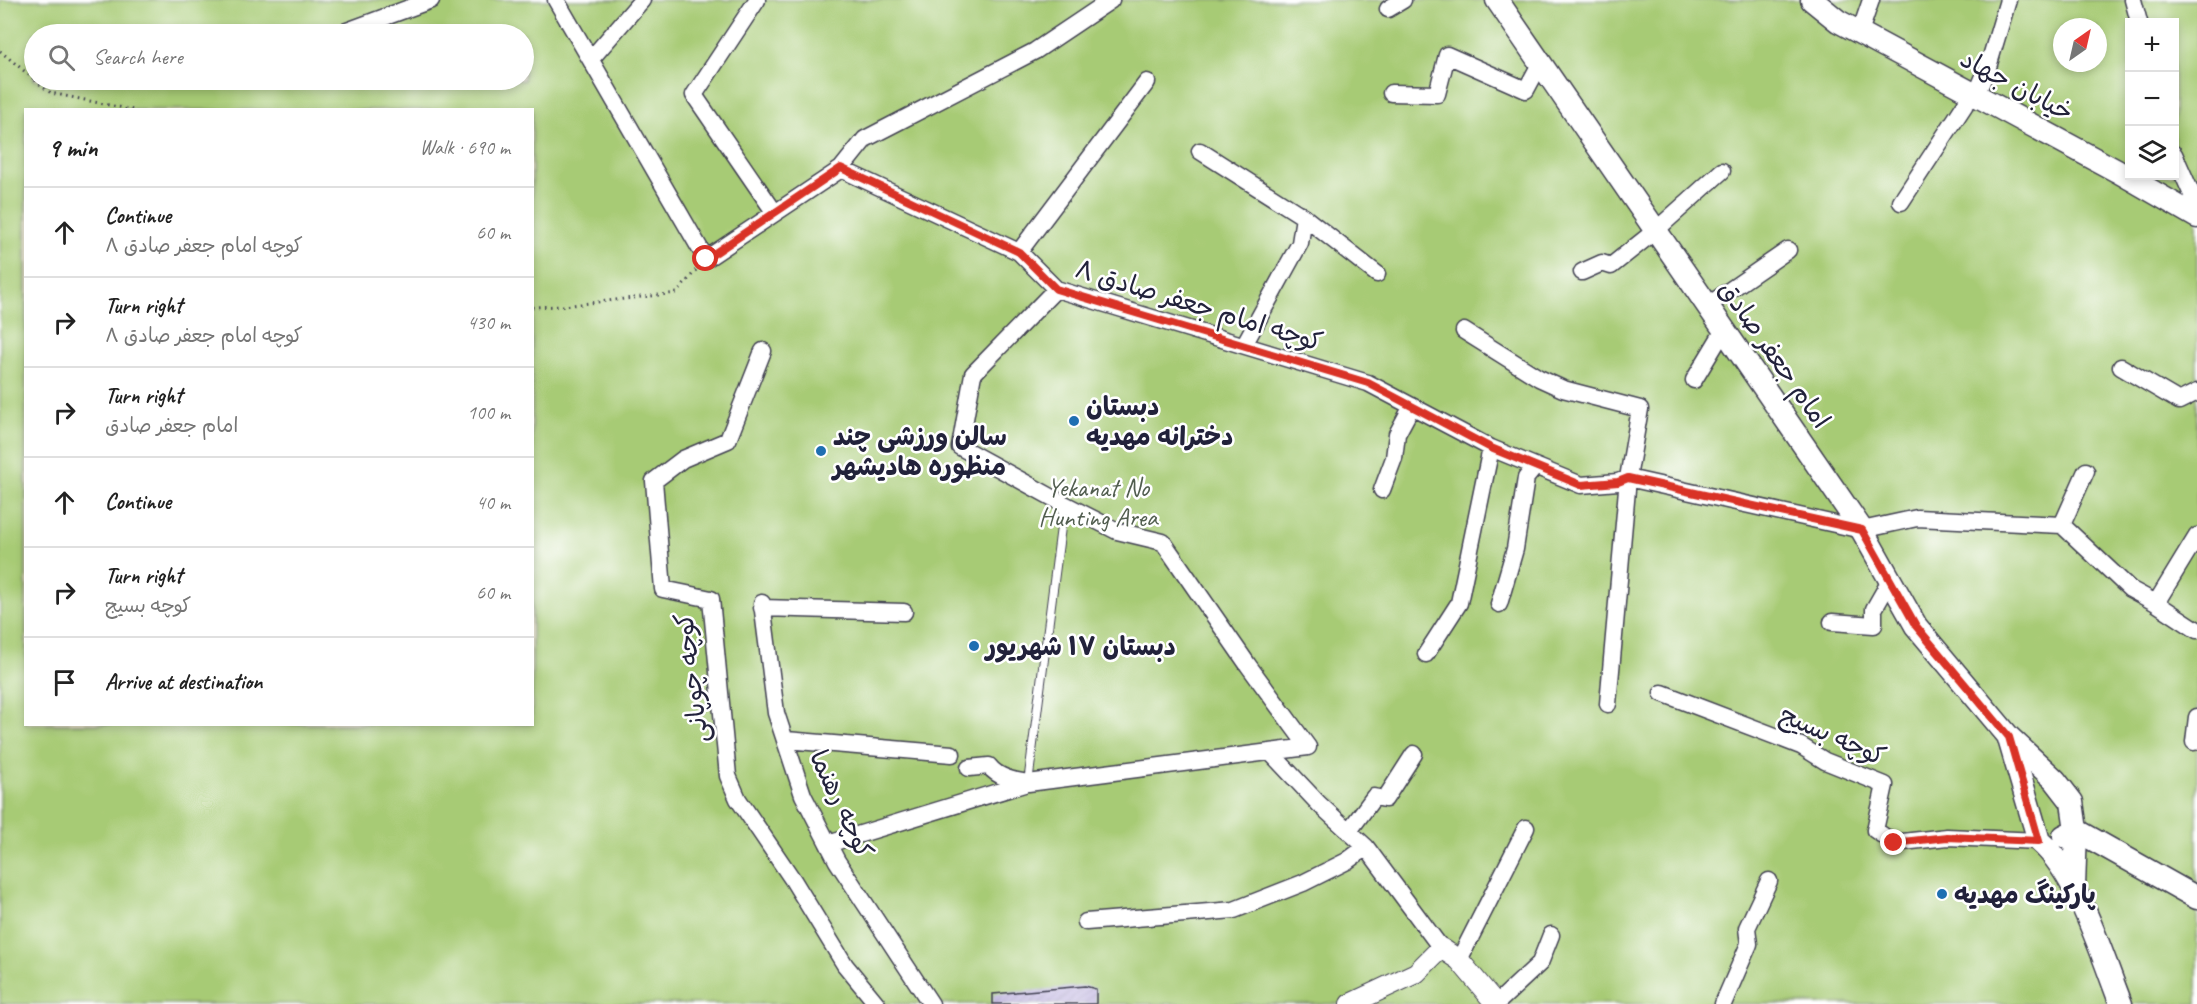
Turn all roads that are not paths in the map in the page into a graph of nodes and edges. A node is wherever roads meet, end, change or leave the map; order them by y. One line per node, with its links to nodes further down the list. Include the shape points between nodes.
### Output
1 (431, 0): 14 (street)
2 (556, 0): 16 (street)
3 (642, 0): 16 (street)
4 (757, 0): 27 (street, via 694,95)
5 (1111, 0): 23 (street, via 1035,51 865,140)
6 (1403, 0): 12 (street)
7 (1812, 0): 15 (main road, خیابان جهاد, via 1838,21)
8 (1871, 0): 15 (street)
9 (2008, 0): 20 (street)
10 (2133, 0): 13 (street)
11 (1498, 1): 17 (main road, امام جعفر صادق)
12 (1388, 9)
13 (2138, 18)
14 (366, 24)
15 (1860, 32): 20 (main road, خیابان جهاد)
16 (591, 59): 27 (street, via 706,259)
17 (1540, 64): 19 (street, via 1526,90 1447,55 1437,94); 30 (main road, امام جعفر صادق)
18 (1147, 81): 32 (street)
19 (1390, 93)
20 (1976, 95): 25 (street, via 1966,103); 28 (main road, خیابان جهاد)
21 (1200, 151): 29 (street)
22 (2179, 163): 26 (street)
23 (841, 168): 27 (street); 32 (street, کوچه امام جعفر صادق ۸)
24 (1722, 171): 30 (street)
25 (1901, 202)
26 (2197, 206)
27 (775, 213)
28 (2197, 217)
29 (1304, 218): 34 (street); 39 (street, via 1300,243)
30 (1655, 231): 33 (street, via 1611,266 1602,263); 36 (main road, امام جعفر صادق)
31 (1788, 250): 36 (street)
32 (1019, 252): 35 (street, کوچه امام جعفر صادق ۸)
33 (1582, 272)
34 (1377, 274)
35 (1056, 289): 39 (street, کوچه امام جعفر صادق ۸); 50 (street, via 973,374 960,447)
36 (1707, 306): 37 (main road, امام جعفر صادق)
37 (1724, 330): 42 (street); 52 (main road, امام جعفر صادق)
38 (1464, 332): 48 (street, via 1563,389 1640,409)
39 (1244, 345): 44 (street, کوچه امام جعفر صادق ۸, via 1368,383)
40 (763, 351): 87 (street, کوچه چوپانی, via 728,440 683,459 654,481 663,589 711,599 728,777 738,799 845,965)
41 (2121, 367): 43 (street, via 2180,401)
42 (1694, 380)
43 (2197, 392)
44 (1412, 406): 45 (street, کوچه امام جعفر صادق ۸); 49 (street, via 1397,434 1394,458)
45 (1491, 448): 46 (street, کوچه امام جعفر صادق ۸); 60 (street, via 1459,603)
46 (1535, 467): 48 (street, کوچه امام جعفر صادق ۸, via 1581,485); 56 (street, via 1526,478 1515,549)
47 (2086, 471): 51 (street)
48 (1628, 478): 52 (street, کوچه امام جعفر صادق ۸); 62 (street)
49 (1382, 490)
50 (1064, 504): 67 (street, via 1117,531 1163,542 1308,747); 72 (lane)
51 (2062, 525): 52 (street, via 1917,518); 55 (street, via 2130,589)
52 (1862, 530): 54 (main road, امام جعفر صادق)
53 (2197, 536): 55 (street)
54 (1890, 581): 58 (street, via 1874,609 1874,625); 64 (main road, امام جعفر صادق, via 1916,626)
55 (2157, 603): 59 (street)
56 (1499, 604)
57 (904, 612): 65 (street, کوچه رهنما, via 762,605 776,712)
58 (1832, 622)
59 (2197, 630)
60 (1426, 654)
61 (1662, 693): 77 (street, کوچه بسیج, via 1801,746 1826,761 1885,785 1875,830 1894,843 1947,837)
62 (1608, 704)
63 (2197, 717): 66 (street)
64 (2009, 737): 71 (main road, امام جعفر صادق); 73 (main road)
65 (786, 740): 68 (street); 78 (street, کوچه رهنما, via 803,795)
66 (2194, 742)
67 (1271, 753): 72 (street); 76 (street)
68 (952, 754)
69 (1414, 754): 76 (street, via 1385,799 1374,797)
70 (969, 768): 72 (street, via 989,766 993,772)
71 (2055, 780): 73 (main road, via 2033,774 2025,787); 75 (main road, امام جعفر صادق, via 2072,802)
72 (1028, 783): 78 (street)
73 (2026, 794): 77 (main road)
74 (1526, 828): 86 (street)
75 (2076, 830): 77 (main road, via 2049,843); 81 (main road, امام جعفر صادق); 82 (main road)
76 (1349, 831): 79 (street)
77 (2039, 841): 81 (main road)
78 (828, 844): 88 (street, کوچه رهنما)
79 (1366, 847): 83 (street, via 1303,883 1234,910); 85 (street)
80 (1769, 881): 91 (street, via 1747,928 1749,944)
81 (2074, 886): 92 (main road)
82 (2197, 898)
83 (1086, 921)
84 (1551, 935): 90 (street, via 1540,963)
85 (1442, 948): 86 (street); 89 (street, via 1416,973)
86 (1459, 960): 90 (street)
87 (877, 1004)
88 (931, 1004)
89 (1350, 1004)
90 (1496, 1004)
91 (1723, 1004)
92 (2121, 1004)

